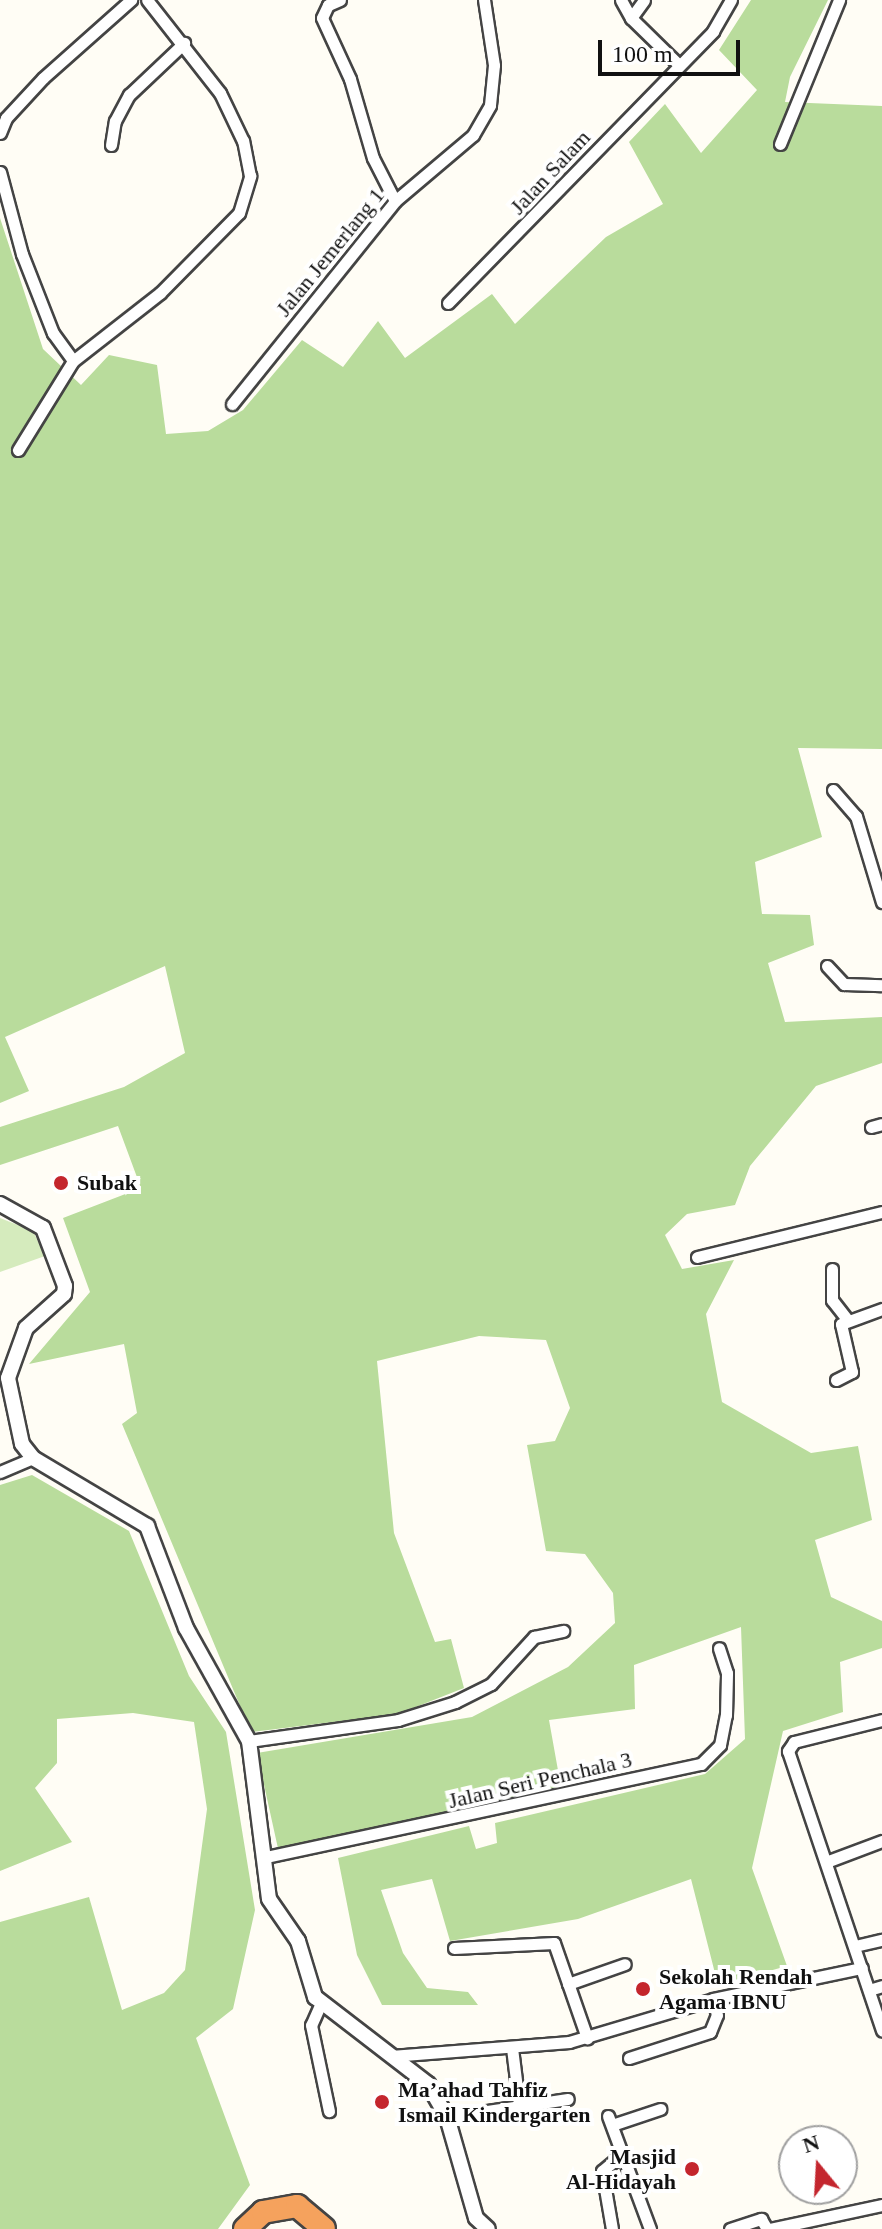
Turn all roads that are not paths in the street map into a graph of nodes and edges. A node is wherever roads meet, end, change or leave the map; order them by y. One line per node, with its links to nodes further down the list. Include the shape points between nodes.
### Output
1 (131, 0): 12 (street, via 43,78 6,118)
2 (147, 0): 10 (street)
3 (340, 0): 16 (street, via 328,5 322,18 350,79 373,158)
4 (484, 0): 16 (street, Jalan Jemerlang 1, via 494,65 490,105 473,135)
5 (621, 0): 9 (street)
6 (644, 0): 9 (street)
7 (731, 0): 11 (street, Jalan Salam, via 713,31)
8 (839, 0): 13 (street)
9 (631, 18): 11 (street)
10 (184, 43): 14 (street, via 129,95 115,121); 18 (street, via 220,93 243,141 250,176 239,213 160,293)
11 (678, 64): 17 (street, Jalan Salam, via 508,247)
12 (0, 133)
13 (780, 144)
14 (111, 145)
15 (0, 172): 18 (street, via 22,254 53,333)
16 (395, 201): 19 (street, Jalan Jemerlang 1)
17 (448, 303)
18 (73, 361): 20 (street)
19 (232, 404)
20 (18, 450)
21 (833, 790): 22 (street, via 856,816)
22 (882, 902)
23 (827, 966): 24 (street, via 844,984)
24 (882, 985)
25 (0, 1204): 32 (street, via 43,1228 65,1286 64,1294 26,1328 8,1378 20,1439)
26 (882, 1212): 27 (street)
27 (697, 1257)
28 (832, 1269): 30 (street, via 832,1300)
29 (882, 1309): 30 (street)
30 (847, 1319): 31 (street, via 841,1330 852,1372)
31 (836, 1380)
32 (33, 1458): 33 (street); 37 (street, via 147,1526 186,1628)
33 (0, 1472)
34 (563, 1631): 37 (street, via 534,1637 491,1684 463,1699 386,1723)
35 (719, 1648): 39 (street, Jalan Seri Penchala 3, via 727,1673 726,1715 720,1745 701,1764)
36 (882, 1720): 40 (street, via 794,1742 788,1751)
37 (249, 1741): 39 (street)
38 (882, 1841): 40 (street)
39 (266, 1857): 50 (street, via 273,1910 298,1941 312,1992)
40 (826, 1862): 42 (street)
41 (882, 1940): 42 (street)
42 (855, 1946): 45 (street)
43 (454, 1948): 46 (street, via 542,1939 554,1943)
44 (625, 1964): 46 (street)
45 (862, 1968): 48 (street); 49 (street)
46 (568, 1984): 52 (street)
47 (882, 1986): 48 (street)
48 (869, 1990): 51 (street)
49 (713, 1999): 52 (street); 55 (street, via 717,2015 710,2032)
50 (321, 2003): 54 (street); 59 (street, via 311,2025)
51 (882, 2031)
52 (587, 2038): 53 (street)
53 (512, 2048): 54 (street); 57 (street)
54 (391, 2056): 60 (street, via 428,2084)
55 (629, 2058)
56 (568, 2099): 57 (street)
57 (519, 2104): 60 (street)
58 (660, 2109): 61 (street, via 610,2120)
59 (329, 2111)
60 (447, 2117): 65 (street, via 472,2207)
61 (621, 2155): 66 (street, via 602,2171); 67 (street)
62 (882, 2205): 69 (street)
63 (245, 2229): 64 (highway, via 263,2212 297,2206)
64 (324, 2229)
65 (488, 2229)
66 (612, 2229)
67 (650, 2229)
68 (730, 2229): 69 (street, via 761,2219)
69 (768, 2229)

